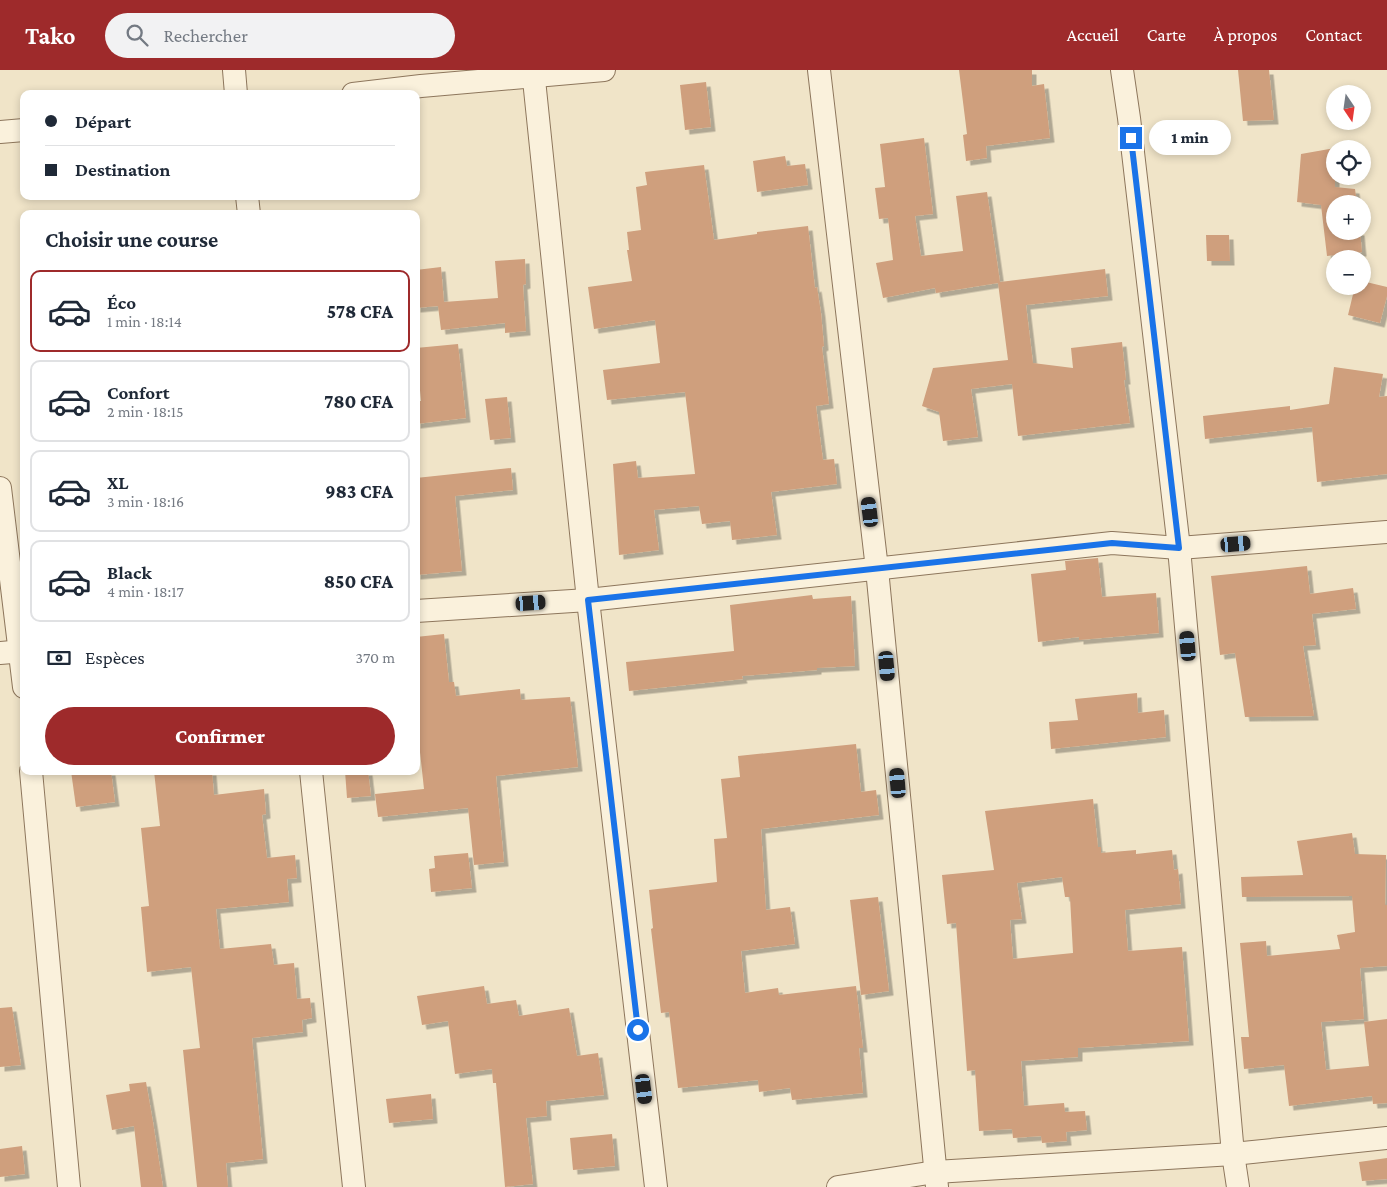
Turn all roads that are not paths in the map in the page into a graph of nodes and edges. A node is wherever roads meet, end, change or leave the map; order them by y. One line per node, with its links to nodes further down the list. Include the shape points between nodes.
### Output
1 (234, 70): 6 (street)
2 (604, 70): 5 (street)
3 (819, 70): 13 (street)
4 (1122, 70): 12 (street)
5 (534, 73): 7 (street); 14 (street)
6 (236, 90)
7 (386, 90)
8 (20, 130): 9 (street)
9 (0, 132)
10 (0, 488): 16 (street)
11 (1387, 532): 12 (street)
12 (1179, 548): 13 (street, via 1112,543); 21 (street)
13 (877, 569): 14 (street); 22 (street)
14 (588, 600): 15 (street); 25 (street)
15 (420, 610)
16 (15, 652): 17 (street)
17 (20, 671)
18 (31, 775): 23 (street)
19 (311, 775): 24 (street)
20 (1387, 1138): 21 (street)
21 (1233, 1154): 22 (street); 27 (street)
22 (936, 1180): 26 (street)
23 (69, 1187)
24 (354, 1187)
25 (656, 1187)
26 (838, 1187)
27 (1238, 1187)

